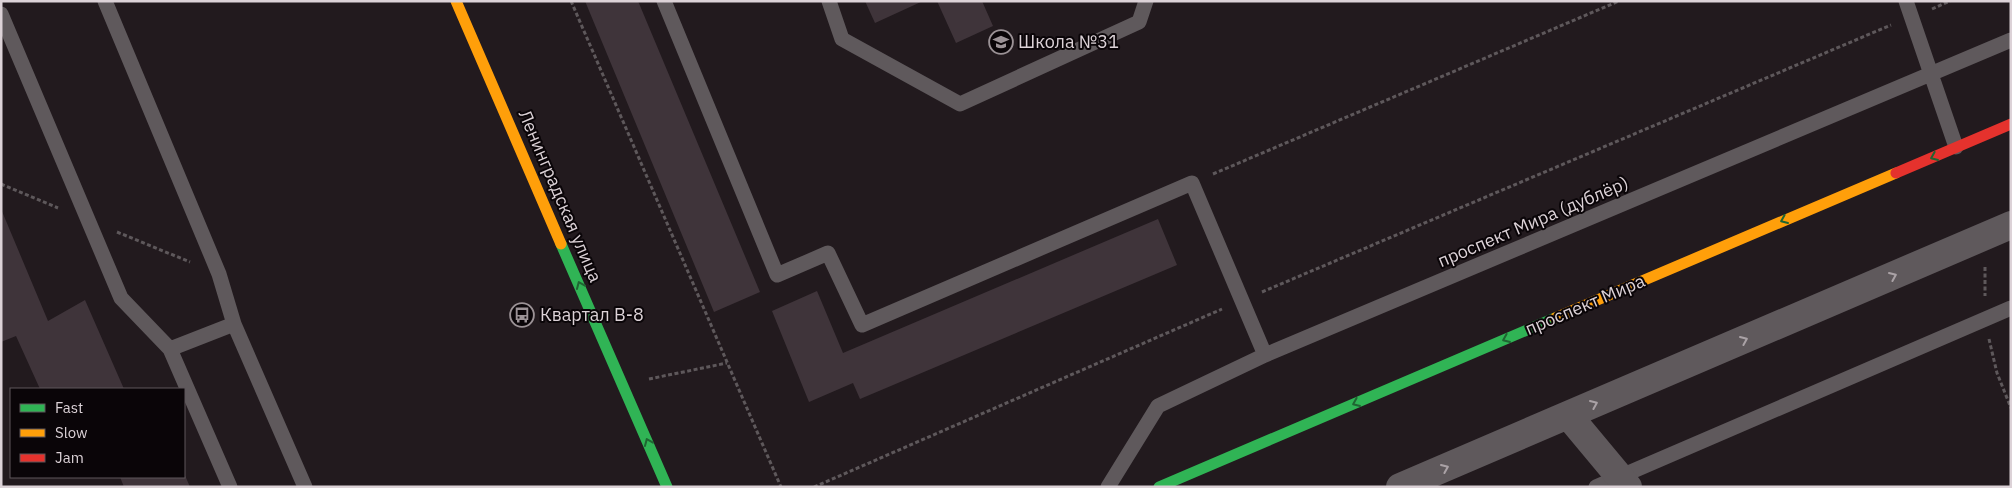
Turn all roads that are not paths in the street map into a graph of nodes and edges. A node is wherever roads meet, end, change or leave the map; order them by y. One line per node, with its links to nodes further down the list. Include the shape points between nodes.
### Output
1 (105, 1): 15 (lane, via 219,274)
2 (451, 1): 18 (street)
3 (456, 1): 23 (street, Ленинградская улица, one-way to 3)
4 (664, 1): 17 (lane, via 778,275 828,253 862,325 1192,183)
5 (829, 1): 6 (lane, via 842,39 960,104 1139,22)
6 (1146, 1)
7 (1906, 1): 10 (lane)
8 (1, 14): 16 (lane, via 121,298)
9 (2011, 40): 10 (lane, проспект Мира (дублёр))
10 (1931, 75): 12 (lane); 17 (lane, проспект Мира (дублёр))
11 (2011, 124): 12 (street, проспект Мира)
12 (1956, 147): 25 (street, проспект Мира, one-way to 25)
13 (2011, 225): 19 (street, one-way to 13)
14 (2011, 308): 20 (lane)
15 (234, 324): 16 (lane); 22 (lane)
16 (170, 349): 21 (lane)
17 (1264, 356): 24 (lane, проспект Мира (дублёр), via 1158,406)
18 (607, 379)
19 (1568, 415): 20 (street); 26 (street, one-way to 19)
20 (1615, 484)
21 (230, 487)
22 (305, 487)
23 (667, 487)
24 (1108, 487)
25 (1159, 487)
26 (1400, 487)

